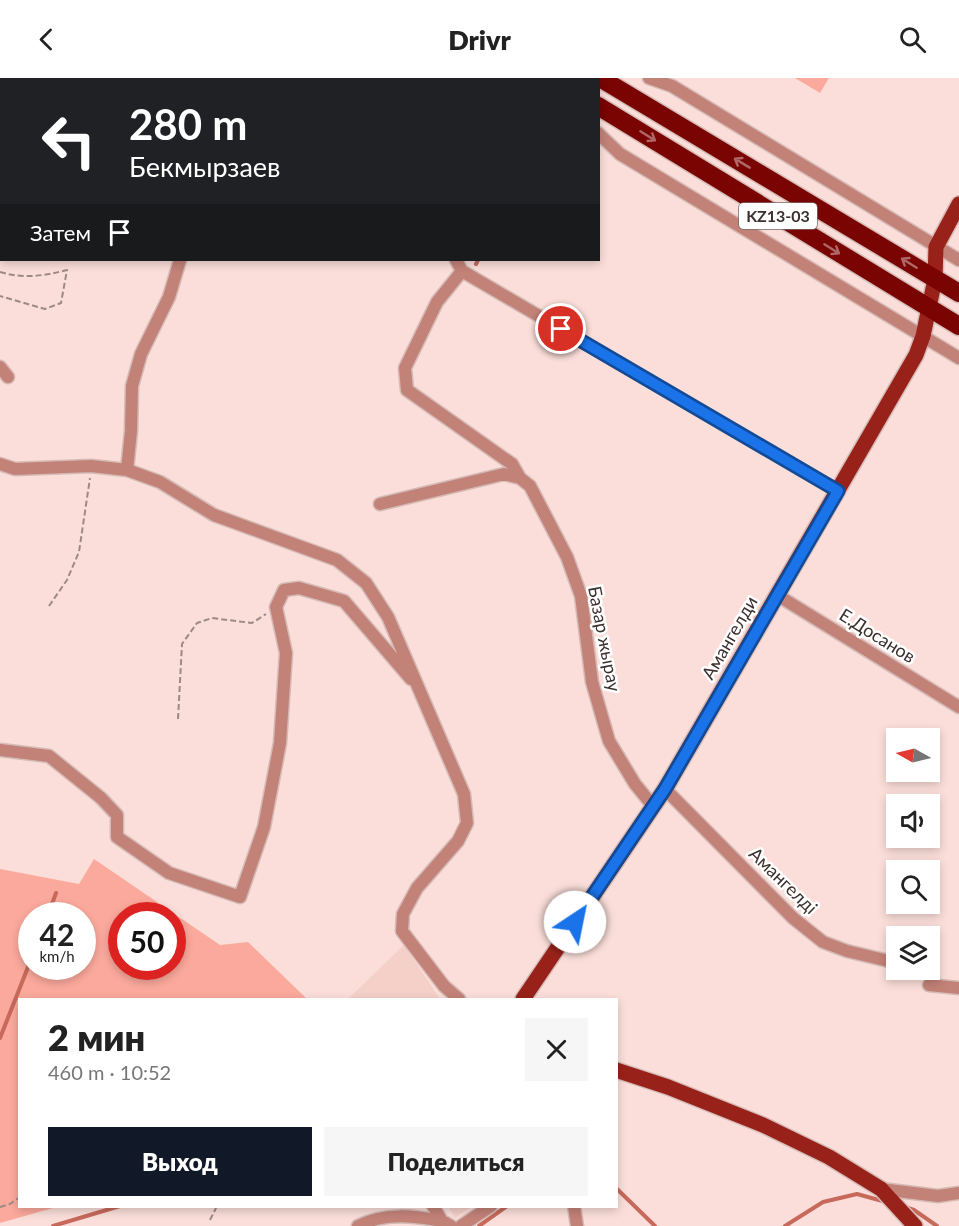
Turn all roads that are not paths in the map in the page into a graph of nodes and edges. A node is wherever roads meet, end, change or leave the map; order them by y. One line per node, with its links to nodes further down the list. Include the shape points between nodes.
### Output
1 (600, 78): 10 (highway, KZ13-03, one-way to 1)
2 (649, 78): 6 (street, via 672,86)
3 (600, 107): 12 (highway, KZ13-03, one-way to 12)
4 (600, 135): 14 (street, via 620,154)
5 (959, 204): 6 (main road)
6 (936, 247): 7 (street); 10 (main road, Амангелди)
7 (959, 260)
8 (180, 261): 19 (street, via 169,297 141,354 132,386)
9 (459, 265): 20 (street, Базар жырау, via 405,368 407,390 512,464); 21 (street)
10 (935, 279): 11 (highway, KZ13-03); 12 (main road, Амангелди)
11 (959, 293)
12 (929, 308): 13 (highway, KZ13-03); 14 (main road, Амангелди)
13 (959, 326)
14 (923, 336): 15 (street); 21 (main road, Амангелди)
15 (959, 358)
16 (0, 367): 17 (street)
17 (8, 377)
18 (0, 464): 19 (street, via 15,469 91,466)
19 (127, 470): 24 (street, via 159,482 214,515 337,560 366,583 388,617)
20 (520, 478): 22 (street, via 504,474); 28 (street, Базар жырау, via 530,486 571,567 580,596 592,682 609,741)
21 (838, 491): 23 (main road, Амангелди)
22 (380, 504)
23 (777, 595): 25 (street, Е.Досанов); 27 (main road, Амангелди)
24 (419, 688): 26 (street, via 344,601 299,588 284,590 276,607 286,654 280,743 264,827 240,897 169,873 117,837 117,814 49,756); 32 (street, via 464,794 467,823 458,841 417,888 402,914 402,931)
25 (959, 707)
26 (0, 750)
27 (665, 789): 28 (main road, Амангелди); 29 (street, Амангелді, via 793,918 823,942)
28 (653, 806): 33 (main road, Амангелди)
29 (886, 960)
30 (929, 985): 31 (street)
31 (959, 988)
32 (458, 998)
33 (524, 998)
34 (618, 1071): 35 (main road, via 762,1125 829,1157)
35 (881, 1189): 36 (street, via 938,1196); 44 (main road)
36 (959, 1193)
37 (435, 1208): 40 (street)
38 (488, 1208): 43 (street)
39 (574, 1208): 41 (street)
40 (447, 1224): 42 (street, via 407,1215)
41 (575, 1225)
42 (358, 1226)
43 (461, 1226)
44 (915, 1226)

